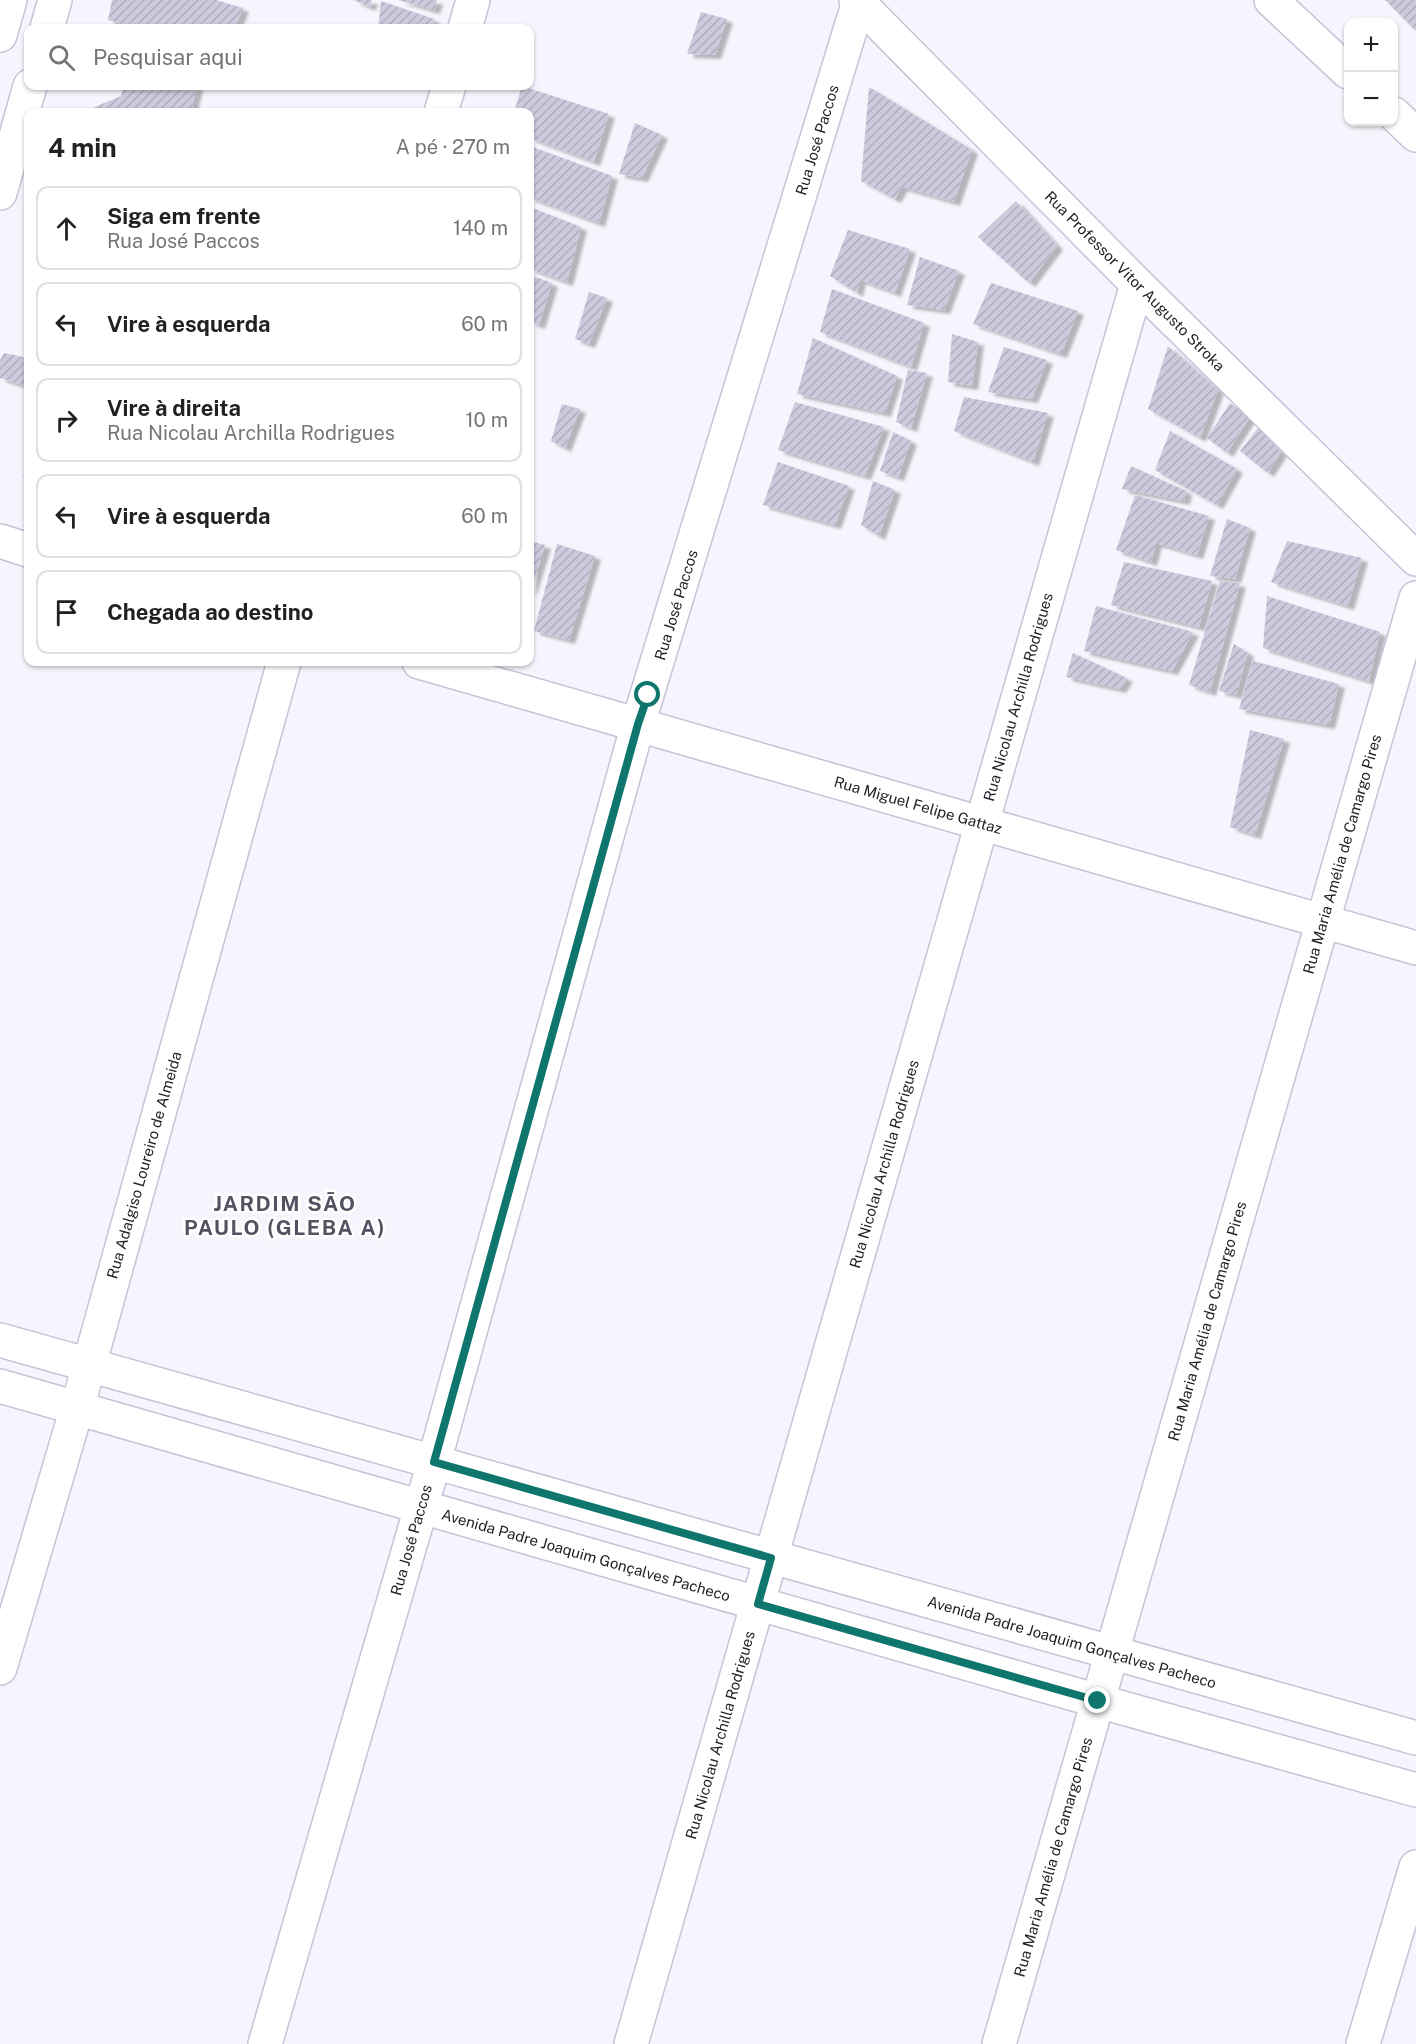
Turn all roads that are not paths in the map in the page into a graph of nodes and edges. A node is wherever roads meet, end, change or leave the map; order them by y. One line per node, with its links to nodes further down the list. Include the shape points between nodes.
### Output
1 (10, 0): 8 (street)
2 (55, 0): 6 (street)
3 (473, 0): 7 (street)
4 (1271, 0): 9 (street)
5 (859, 1): 16 (street, Rua Professor Vitor Augusto Stroka); 23 (street, Rua José Paccos)
6 (47, 24)
7 (466, 24)
8 (0, 34)
9 (1344, 68)
10 (29, 90): 15 (street)
11 (448, 90): 12 (street)
12 (442, 108)
13 (1398, 118): 14 (street)
14 (1416, 135)
15 (0, 193)
16 (1137, 284): 19 (street, Rua Professor Vitor Augusto Stroka); 24 (street, Rua Nicolau Archilla Rodrigues)
17 (0, 541): 18 (street)
18 (24, 549)
19 (1416, 559)
20 (1416, 598): 25 (street, Rua Maria Amélia de Camargo Pires)
21 (283, 666): 28 (street, Rua Adalgiso Loureiro de Almeida)
22 (433, 666): 23 (street, Rua Miguel Felipe Gattaz)
23 (638, 724): 24 (street, Rua Miguel Felipe Gattaz); 31 (street, Rua José Paccos)
24 (982, 823): 25 (street, Rua Miguel Felipe Gattaz); 33 (street, Rua Nicolau Archilla Rodrigues)
25 (1323, 922): 26 (street, Rua Miguel Felipe Gattaz); 35 (street, Rua Maria Amélia de Camargo Pires)
26 (1416, 948)
27 (0, 1340): 28 (street, Avenida Padre Joaquim Gonçalves Pacheco)
28 (89, 1365): 30 (street, Rua Adalgiso Loureiro de Almeida); 31 (street, Avenida Padre Joaquim Gonçalves Pacheco)
29 (0, 1386): 30 (street, Avenida Padre Joaquim Gonçalves Pacheco)
30 (76, 1408): 32 (street, Avenida Padre Joaquim Gonçalves Pacheco); 36 (street, Rua Adalgiso Loureiro de Almeida)
31 (434, 1462): 32 (street, Rua José Paccos); 33 (street, Avenida Padre Joaquim Gonçalves Pacheco)
32 (420, 1508): 34 (street, Avenida Padre Joaquim Gonçalves Pacheco); 41 (street, Rua José Paccos)
33 (771, 1558): 34 (street, Rua Nicolau Archilla Rodrigues); 35 (street, Avenida Padre Joaquim Gonçalves Pacheco)
34 (758, 1604): 37 (street, Avenida Padre Joaquim Gonçalves Pacheco); 42 (street, Rua Nicolau Archilla Rodrigues)
35 (1112, 1653): 37 (street, Rua Maria Amélia de Camargo Pires); 38 (street, Avenida Padre Joaquim Gonçalves Pacheco)
36 (0, 1668)
37 (1098, 1701): 39 (street, Avenida Padre Joaquim Gonçalves Pacheco); 43 (street, Rua Maria Amélia de Camargo Pires)
38 (1416, 1738)
39 (1416, 1790)
40 (1416, 1868): 44 (street)
41 (265, 2044)
42 (631, 2044)
43 (999, 2044)
44 (1363, 2044)

